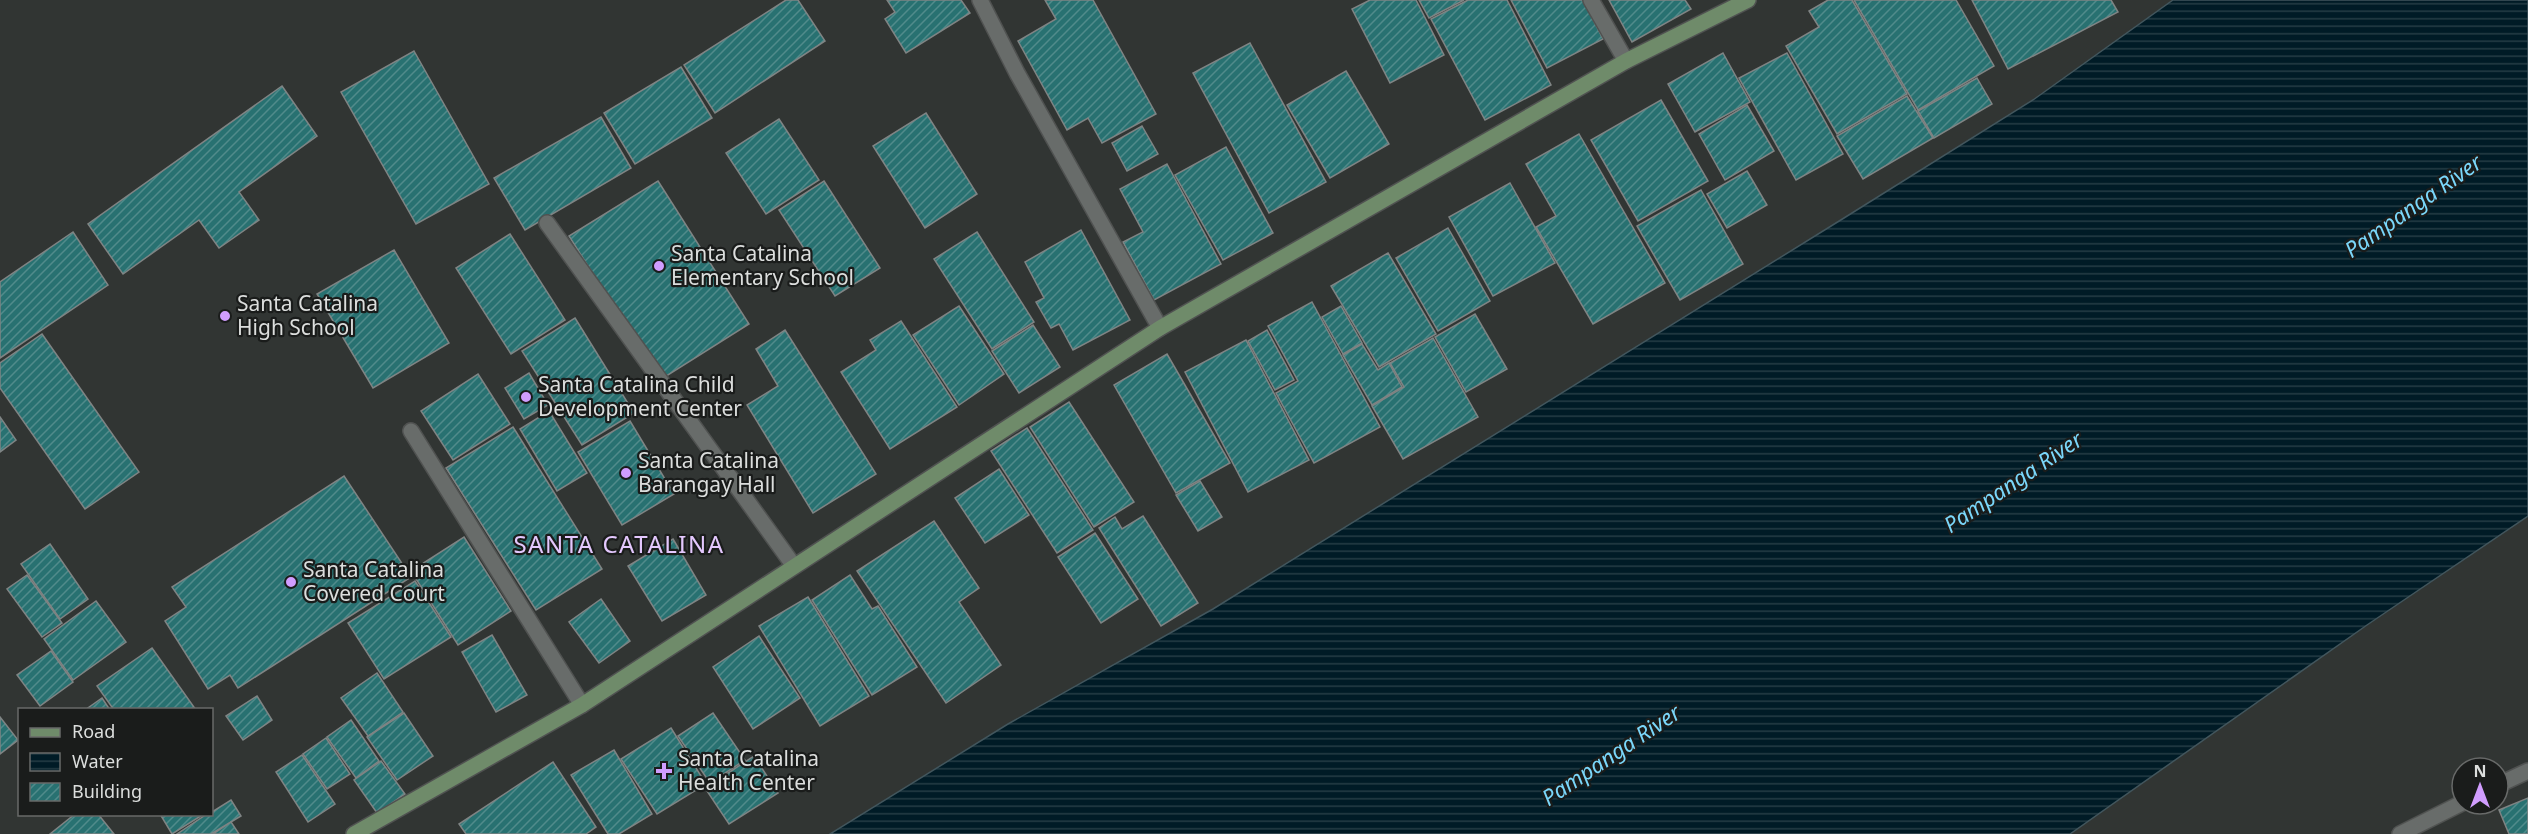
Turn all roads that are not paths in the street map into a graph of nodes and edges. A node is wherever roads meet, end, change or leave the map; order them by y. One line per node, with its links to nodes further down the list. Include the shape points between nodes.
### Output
1 (980, 0): 6 (street, via 1017,74)
2 (1591, 0): 4 (street)
3 (1748, 0): 4 (street)
4 (1626, 62): 6 (street)
5 (547, 223): 8 (street)
6 (1160, 328): 8 (street)
7 (411, 430): 9 (street)
8 (794, 566): 9 (street)
9 (582, 705): 13 (street)
10 (2528, 771): 11 (street)
11 (2510, 779)
12 (2450, 809): 14 (street)
13 (354, 834)
14 (2400, 834)

